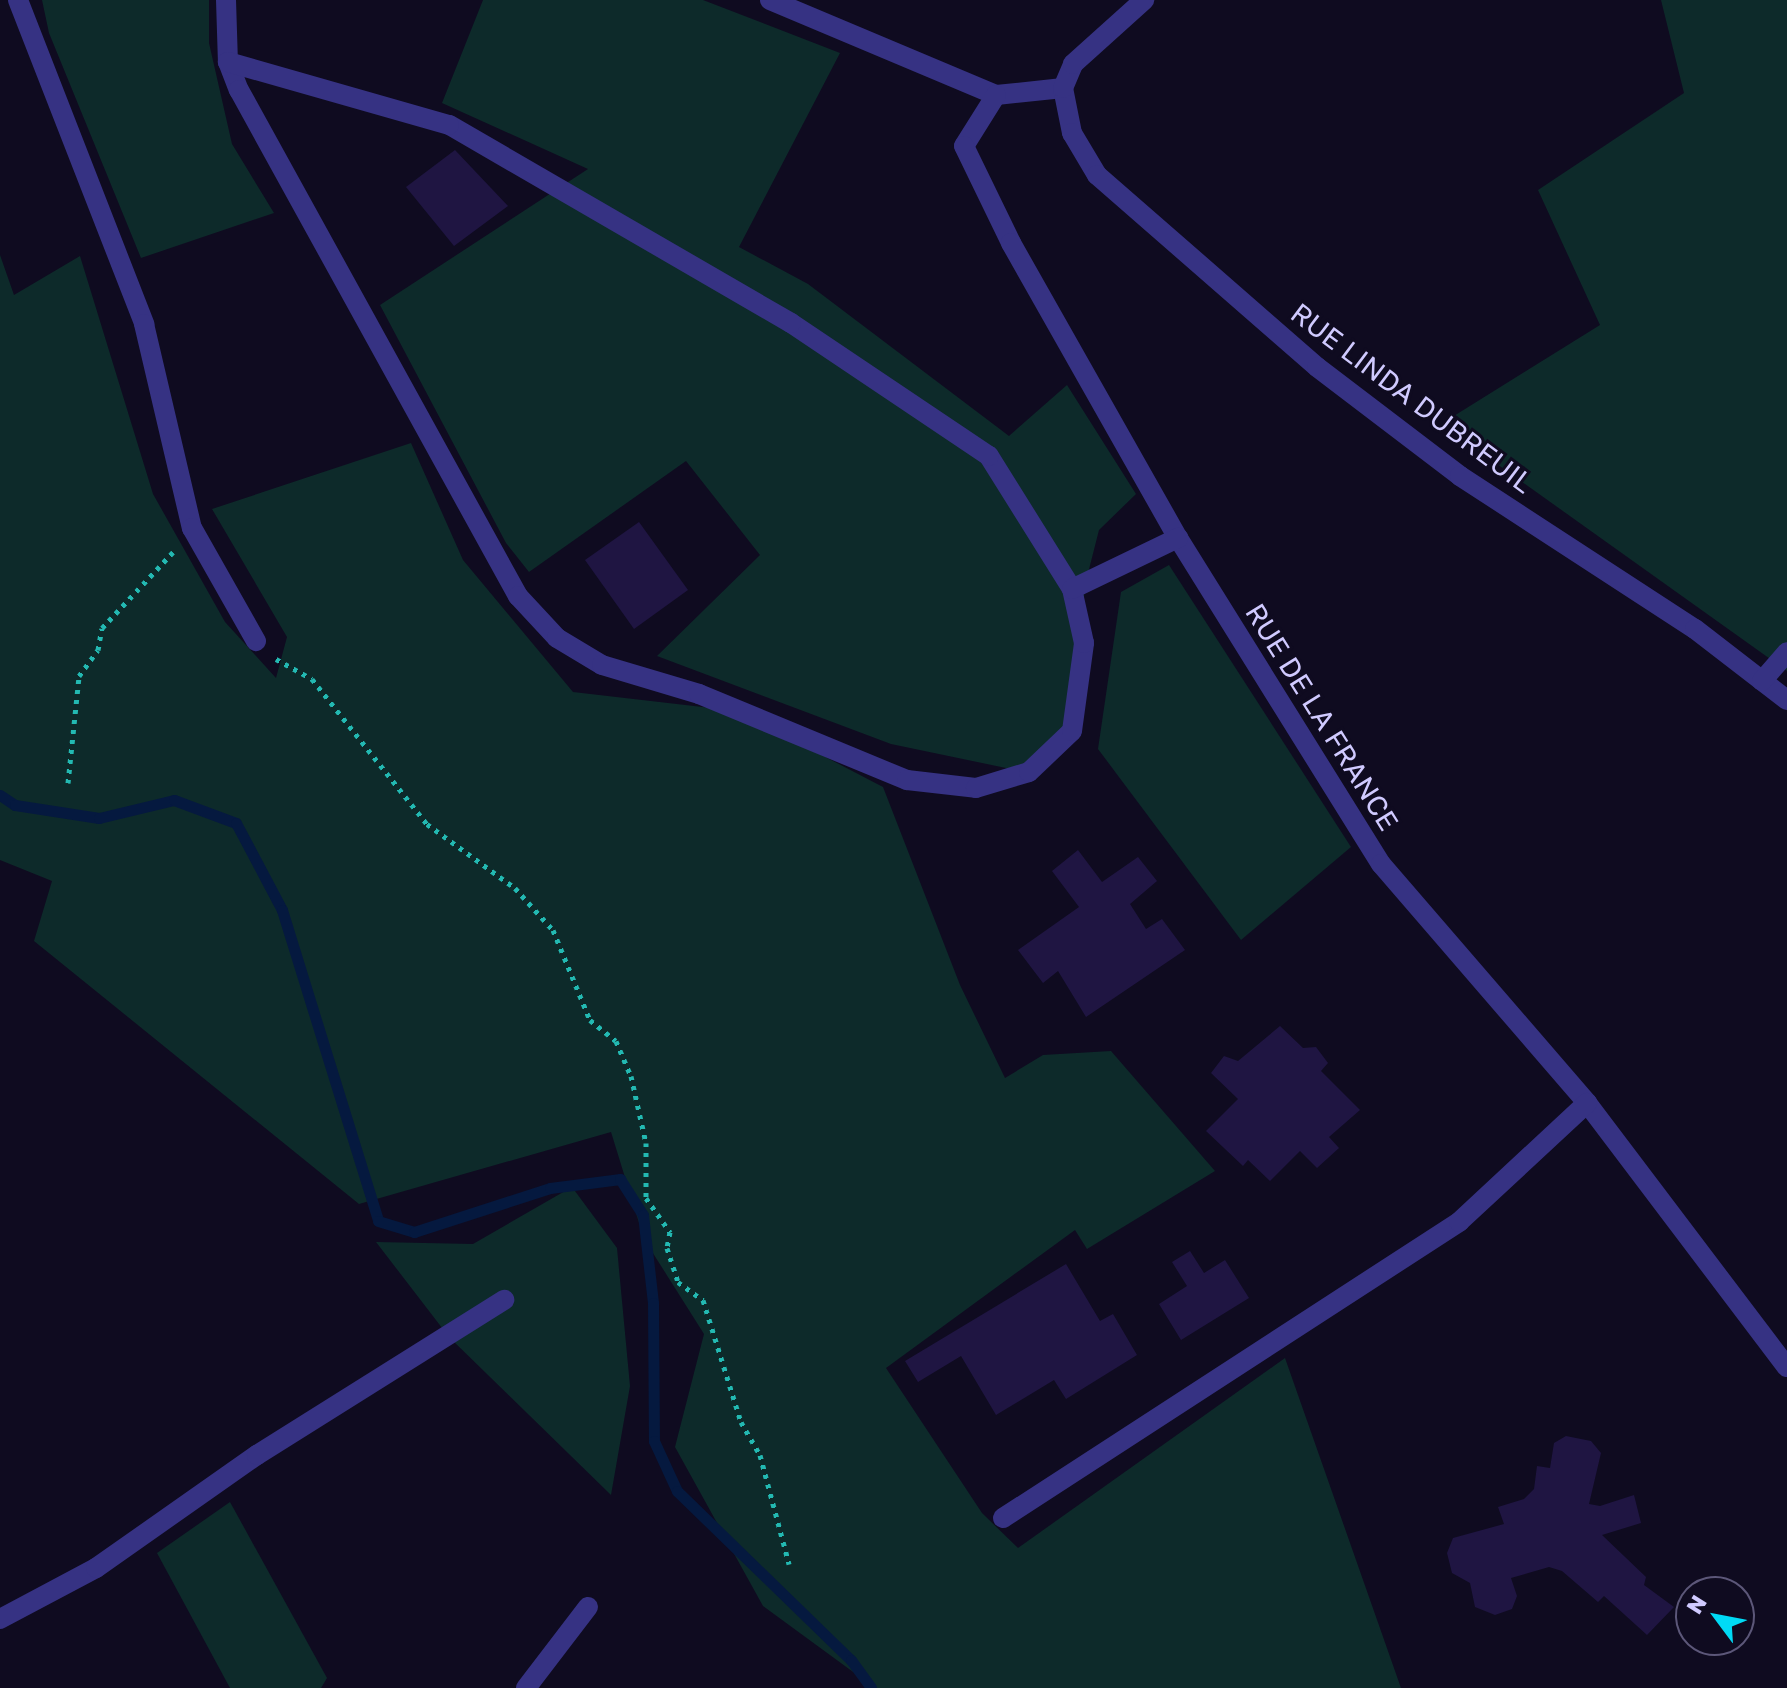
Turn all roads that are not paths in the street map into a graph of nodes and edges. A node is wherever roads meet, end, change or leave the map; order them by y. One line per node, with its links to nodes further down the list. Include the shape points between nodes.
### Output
1 (18, 0): 10 (street, via 144,324 192,528)
2 (226, 0): 5 (street)
3 (770, 0): 7 (street)
4 (1144, 0): 6 (street, via 1073,64)
5 (228, 62): 9 (street, via 449,125 791,323 989,456); 9 (street, via 368,331 518,596 557,638 602,665 699,694 907,780 976,788 1029,772 1072,731 1084,643)
6 (1063, 88): 7 (street); 12 (street, RUE LINDA DUBREUIL, via 1072,133 1097,175 1317,367 1460,476 1695,629)
7 (996, 95): 8 (street, RUE DE LA FRANCE, via 964,146 1011,243)
8 (1178, 538): 9 (street); 14 (street, RUE DE LA FRANCE, via 1381,864)
9 (1072, 589)
10 (256, 641)
11 (1787, 652): 12 (street)
12 (1762, 681): 13 (street, RUE LINDA DUBREUIL)
13 (1787, 700)
14 (1587, 1103): 16 (street, RUE DE LA FRANCE); 17 (street, via 1459,1222)
15 (504, 1300): 19 (street, via 257,1455 96,1568)
16 (1787, 1367)
17 (1003, 1518)
18 (588, 1607): 20 (street)
19 (0, 1619)
20 (526, 1688)

